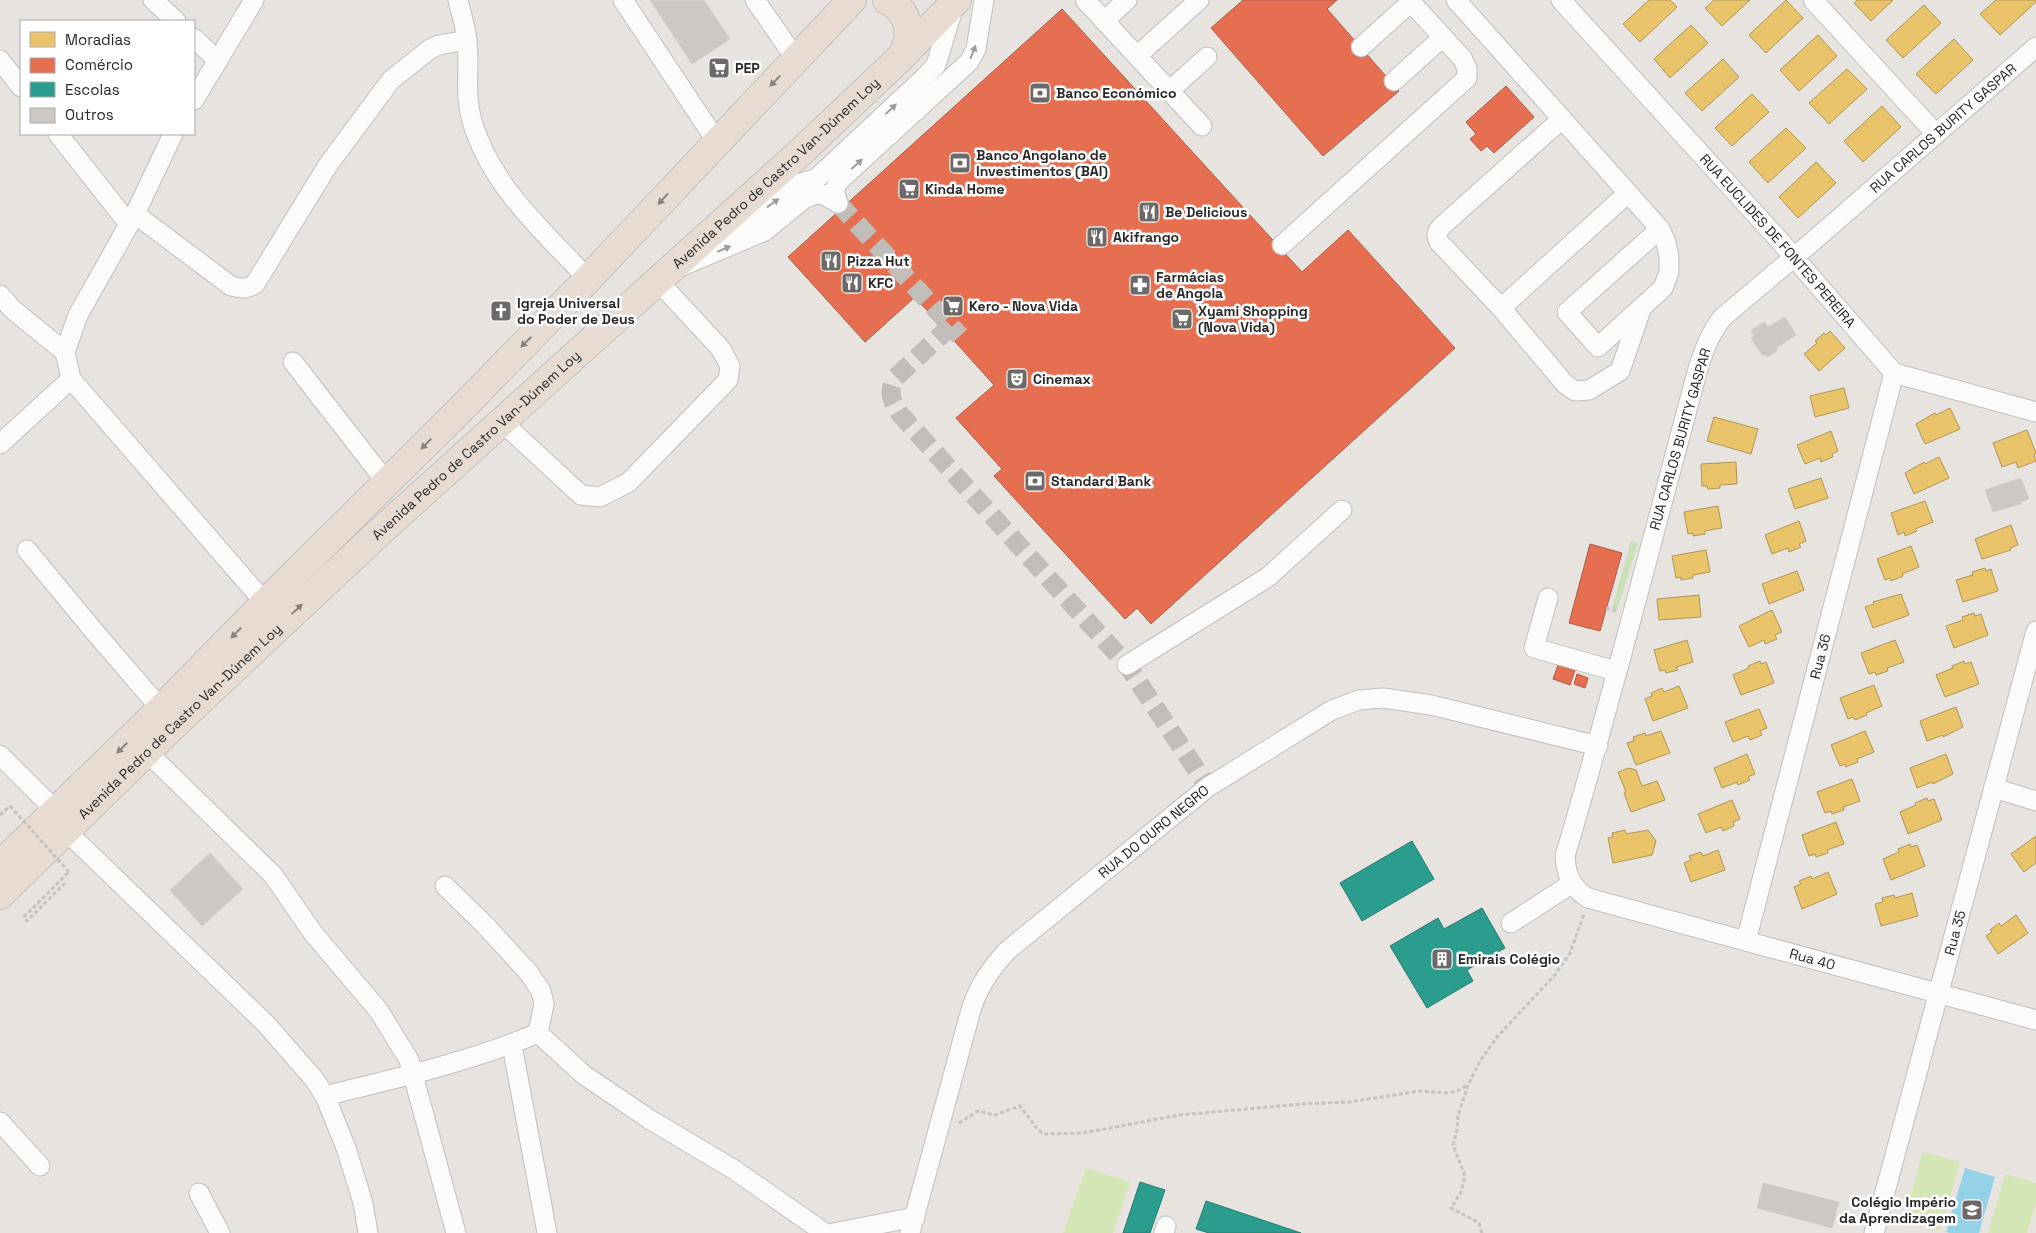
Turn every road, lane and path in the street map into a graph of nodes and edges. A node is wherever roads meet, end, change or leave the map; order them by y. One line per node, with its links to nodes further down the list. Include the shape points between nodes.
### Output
1 (153, 0): 17 (street)
2 (254, 0): 29 (street)
3 (458, 0): 21 (street)
4 (623, 0): 39 (street)
5 (755, 0): 26 (street)
6 (887, 0): 27 (highway, via 900,9 908,25 908,44)
7 (984, 0): 46 (street, one-way to 7, via 765,231 795,204 813,195 822,194 838,203 834,190 838,181 969,62 976,49)
8 (1085, 0): 18 (street)
9 (1127, 0): 18 (street)
10 (1199, 0): 24 (street)
11 (1456, 0): 34 (street)
12 (1561, 0): 45 (street, RUA EUCLIDES DE FONTES PEREIRA)
13 (1813, 0): 36 (street)
14 (956, 1): 27 (highway, Avenida Pedro de Castro Van-Dúnem Loy); 43 (street, one-way to 14, via 757,214 798,184 817,178 926,77 936,64)
15 (1410, 1): 19 (street); 22 (street)
16 (851, 3): 26 (highway, Avenida Pedro de Castro Van-Dúnem Loy)
17 (175, 20)
18 (1104, 21): 24 (street)
19 (1442, 38): 30 (street); 44 (street, via 1462,58 1468,68 1467,78)
20 (195, 39): 29 (street)
21 (467, 40): 41 (street, via 430,49 391,80 328,165 255,284 248,288 231,286); 47 (street, via 467,93 483,151 520,207)
22 (1361, 46)
23 (2036, 47): 36 (street, RUA CARLOS BURITY GASPAR)
24 (1137, 56): 32 (street)
25 (1207, 57): 32 (street)
26 (796, 59): 39 (highway, Avenida Pedro de Castro Van-Dúnem Loy, one-way to 39)
27 (899, 59): 43 (highway, Avenida Pedro de Castro Van-Dúnem Loy)
28 (0, 60): 31 (street)
29 (218, 61): 33 (street)
30 (1394, 81)
31 (20, 86)
32 (1169, 91): 35 (street)
33 (195, 98)
34 (1562, 119): 40 (street); 50 (street, via 1437,231 1439,242)
35 (1202, 126)
36 (1936, 134): 45 (street, RUA CARLOS BURITY GASPAR)
37 (59, 135): 41 (street)
38 (173, 135): 41 (street)
39 (717, 142): 47 (highway, Avenida Pedro de Castro Van-Dúnem Loy, one-way to 47)
40 (1628, 193): 42 (street); 50 (street)
41 (132, 219): 52 (street, via 78,315)
42 (1660, 230): 49 (street, via 1666,242 1669,272 1663,288); 51 (street, via 1567,312)
43 (699, 242): 46 (highway, Avenida Pedro de Castro Van-Dúnem Loy)
44 (1282, 245)
45 (1794, 257): 55 (street, RUA EUCLIDES DE FONTES PEREIRA); 69 (street, RUA CARLOS BURITY GASPAR, via 1723,317 1705,346)
46 (660, 277): 58 (highway, Avenida Pedro de Castro Van-Dúnem Loy); 58 (street, via 721,349 730,366 728,380 630,482 600,497 581,495)
47 (588, 279): 60 (highway, Avenida Pedro de Castro Van-Dúnem Loy, one-way to 60)
48 (0, 295): 52 (street, via 12,309)
49 (1642, 306): 51 (street); 54 (street)
50 (1501, 308): 54 (street, via 1575,391 1589,390)
51 (1598, 347): 54 (street)
52 (65, 352): 56 (street)
53 (293, 362): 60 (street)
54 (1620, 371)
55 (1894, 373): 57 (street); 85 (street, Rua 36)
56 (71, 379): 59 (street); 64 (street)
57 (2036, 412)
58 (502, 422): 72 (highway, Avenida Pedro de Castro Van-Dúnem Loy, one-way to 58)
59 (0, 444)
60 (387, 483): 64 (highway, Avenida Pedro de Castro Van-Dúnem Loy)
61 (1342, 510): 68 (street, via 1268,577)
62 (27, 550): 70 (street)
63 (1548, 598): 69 (street, via 1534,648)
64 (265, 603): 70 (highway, Avenida Pedro de Castro Van-Dúnem Loy, one-way to 70)
65 (1606, 608): 66 (path)
66 (1617, 611)
67 (2036, 632): 74 (street, Rua 35)
68 (1127, 665)
69 (1616, 671): 71 (street, RUA CARLOS BURITY GASPAR)
70 (161, 709): 77 (highway, Avenida Pedro de Castro Van-Dúnem Loy, one-way to 77)
71 (1598, 746): 80 (street, RUA CARLOS BURITY GASPAR, via 1565,856); 94 (street, RUA DO OURO NEGRO, via 1406,700 1359,700 1332,710 1208,787 995,963 976,993)
72 (147, 752): 77 (highway, Avenida Pedro de Castro Van-Dúnem Loy); 90 (street, via 272,875 313,933 379,1011 409,1060)
73 (0, 755): 77 (street)
74 (1994, 788): 75 (street); 86 (street, Rua 35)
75 (2036, 801)
76 (0, 815): 79 (path, bridge, via 10,806 69,872 24,917 27,921)
77 (61, 821): 78 (highway, Avenida Pedro de Castro Van-Dúnem Loy); 82 (highway, Avenida Pedro de Castro Van-Dúnem Loy); 92 (street, via 266,1024)
78 (0, 866)
79 (65, 883)
80 (1571, 884): 83 (street); 84 (street)
81 (445, 886): 88 (street, via 484,924 541,990 544,1004)
82 (0, 895)
83 (1588, 898): 85 (street, Rua 40); 91 (path, via 1570,952 1554,976 1496,1037)
84 (1511, 923)
85 (1746, 942): 86 (street, Rua 40)
86 (1939, 992): 87 (street, Rua 40); 105 (street, Rua 35)
87 (2036, 1020)
88 (538, 1033): 89 (street); 102 (street, via 584,1075 649,1119 733,1169)
89 (512, 1045): 90 (street); 101 (street)
90 (413, 1074): 92 (street); 100 (street)
91 (1468, 1085): 94 (path, via 1446,1093 1420,1091 1349,1102 1179,1115 1083,1133 1043,1134 1020,1106 995,1115 978,1111); 104 (path, via 1453,1145 1464,1176 1461,1192 1451,1208 1479,1223)
92 (325, 1096): 99 (street, via 363,1203)
93 (0, 1122): 95 (street)
94 (937, 1137): 97 (street, RUA DO OURO NEGRO)
95 (40, 1166)
96 (199, 1193): 98 (street)
97 (913, 1225): 103 (street)
98 (220, 1233)
99 (368, 1233)
100 (456, 1233)
101 (547, 1233)
102 (826, 1233)
103 (833, 1233)
104 (1482, 1233)
105 (1874, 1233)

